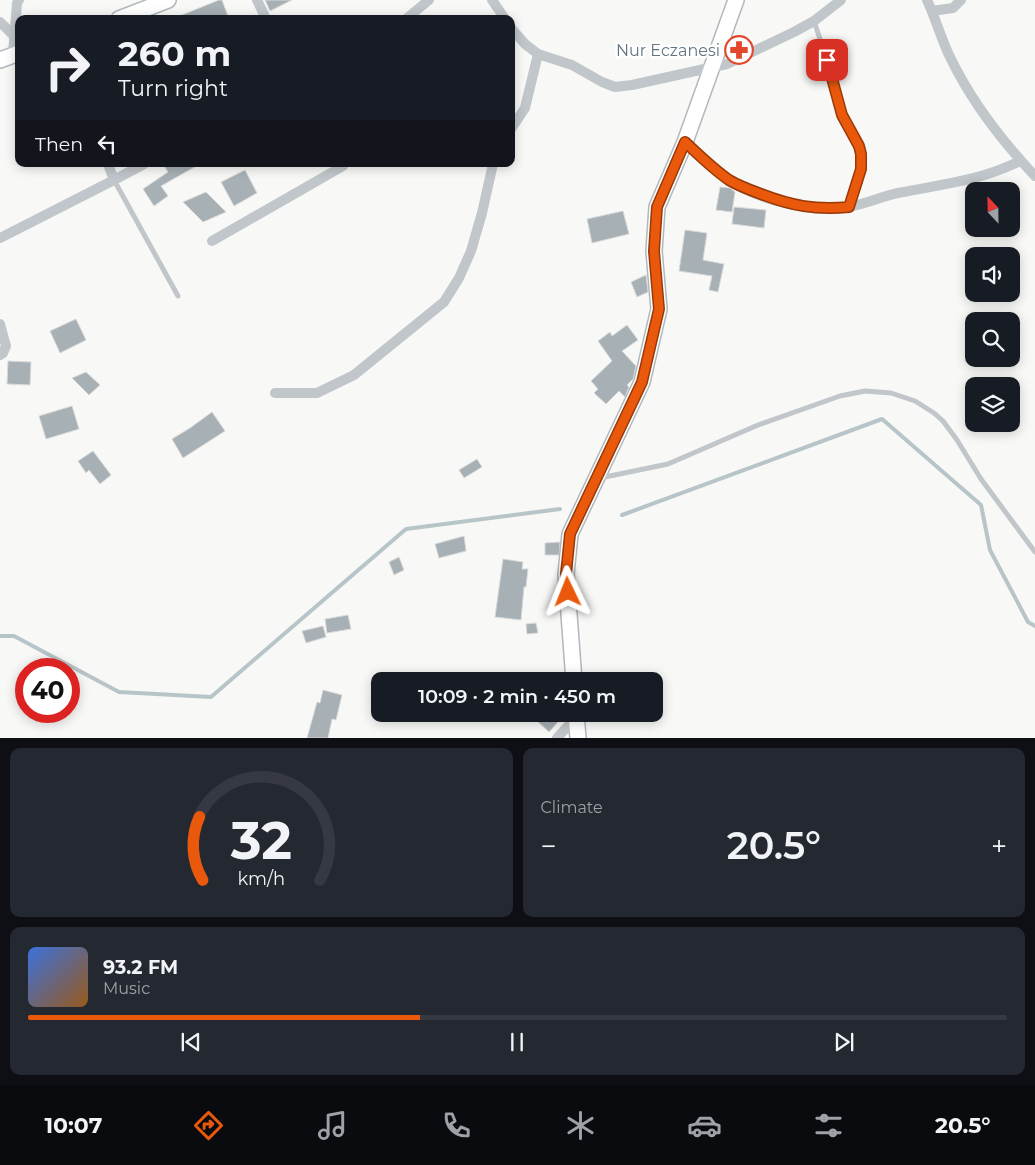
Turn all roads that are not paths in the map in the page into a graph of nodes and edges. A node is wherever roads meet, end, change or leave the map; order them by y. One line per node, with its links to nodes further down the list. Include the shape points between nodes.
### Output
1 (19, 0): 11 (street)
2 (168, 0): 12 (street)
3 (257, 0): 13 (street)
4 (429, 0): 14 (street)
5 (492, 0): 15 (street)
6 (736, 0): 23 (street)
7 (841, 0): 16 (street)
8 (926, 0): 10 (street)
9 (961, 0): 10 (street, via 953,8)
10 (932, 11): 26 (street, via 964,84)
11 (16, 15)
12 (130, 15)
13 (264, 15)
14 (411, 15)
15 (502, 15)
16 (814, 21): 23 (street, via 749,55); 33 (lane, via 842,115 861,154 861,169)
17 (0, 22): 20 (street)
18 (15, 26): 20 (street)
19 (515, 33): 21 (street)
20 (14, 37): 22 (street)
21 (538, 54): 23 (street, via 572,65 615,87); 24 (street, via 525,108)
22 (11, 56)
23 (710, 68): 25 (street)
24 (515, 123)
25 (685, 142): 33 (street, via 729,180 745,189 804,207); 40 (street, via 657,207 654,251 659,309 642,382)
26 (1020, 161): 31 (street); 33 (street, via 979,178 896,193)
27 (109, 167): 32 (street)
28 (138, 167): 32 (street)
29 (341, 167): 35 (street)
30 (492, 167): 39 (street, via 471,251 444,302 354,374 317,393)
31 (1035, 176)
32 (114, 180): 34 (street); 36 (lane)
33 (849, 207)
34 (0, 238)
35 (212, 241)
36 (178, 296)
37 (0, 324): 38 (street, via 6,346)
38 (0, 354)
39 (275, 393)
40 (596, 479): 41 (lane, via 668,464 758,425 840,396 865,391 891,393 915,401 943,421); 42 (street, via 570,534 566,574)
41 (1035, 552)
42 (573, 672)
43 (570, 722): 45 (street)
44 (577, 722): 46 (street)
45 (557, 738)
46 (578, 738)

